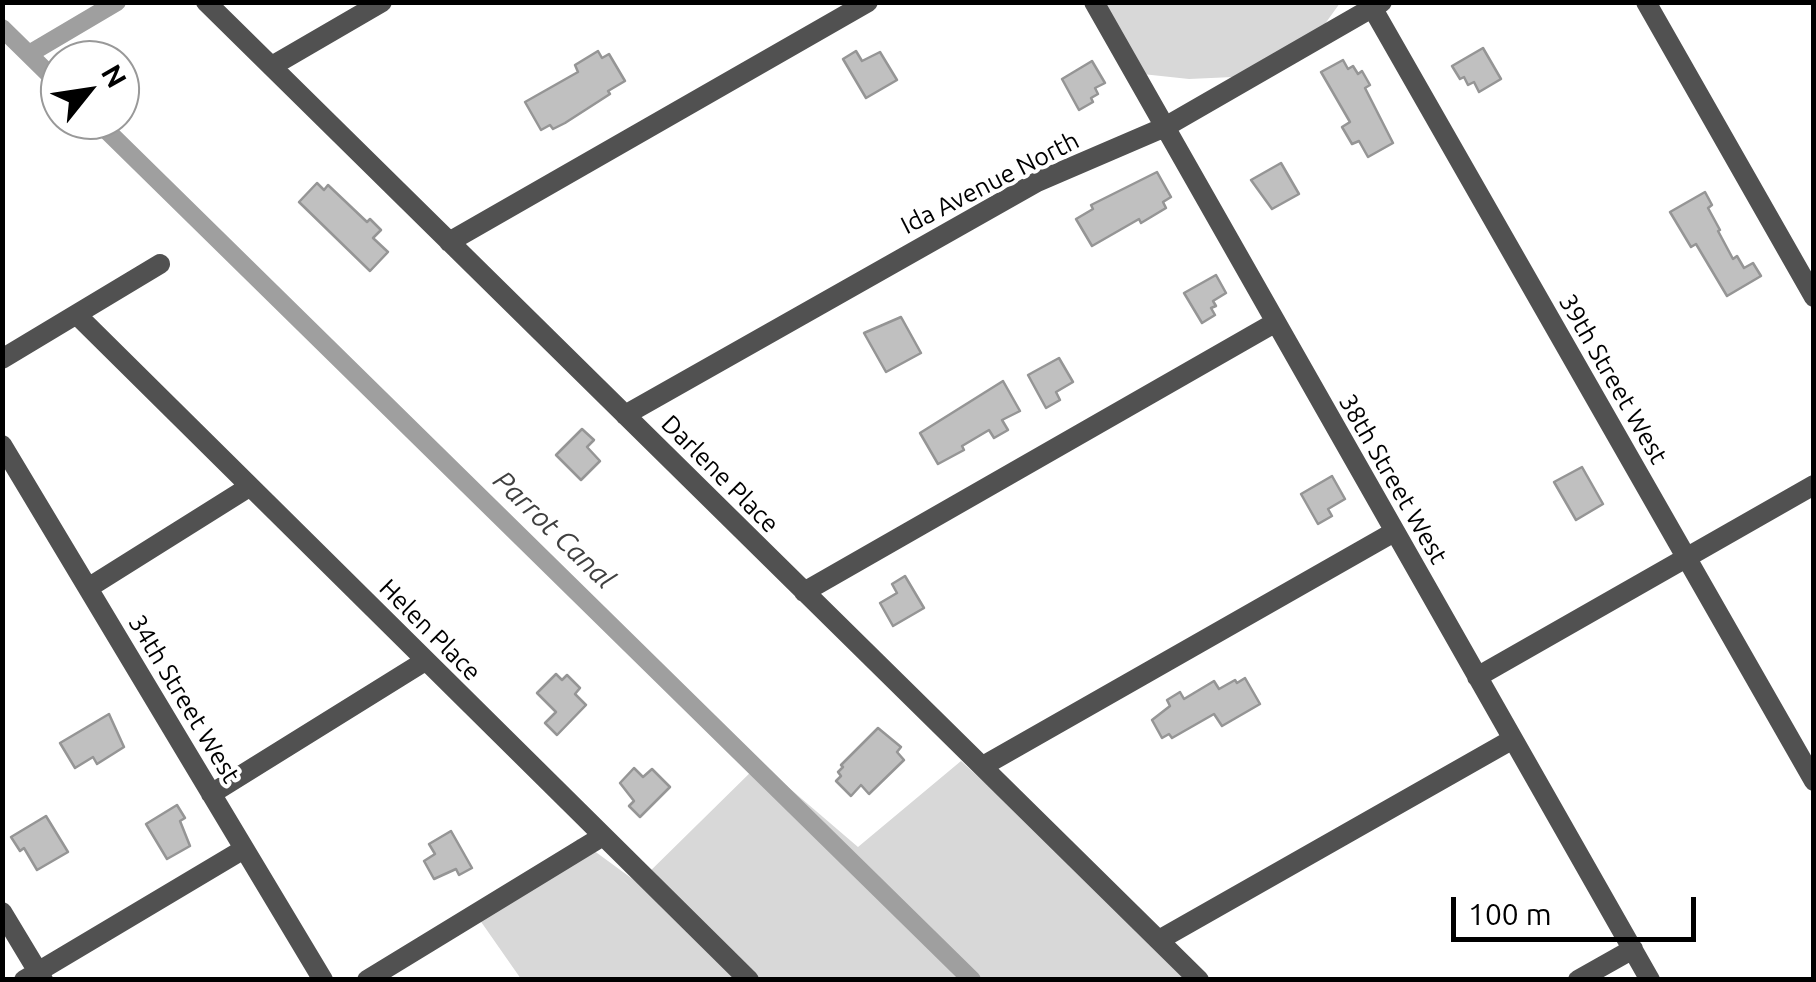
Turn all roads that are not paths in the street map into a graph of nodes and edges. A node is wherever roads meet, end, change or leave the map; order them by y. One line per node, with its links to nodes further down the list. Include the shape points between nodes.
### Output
1 (206, 2): 7 (street, Darlene Place)
2 (382, 2): 7 (street)
3 (868, 2): 9 (street)
4 (1094, 2): 8 (street, 38th Street West)
5 (1646, 2): 11 (street)
6 (1374, 4): 8 (street, Ida Avenue North); 20 (street, 39th Street West)
7 (272, 66): 9 (street, Darlene Place)
8 (1164, 126): 13 (street, 38th Street West); 15 (street, Ida Avenue North, via 1037,182)
9 (449, 242): 15 (street, Darlene Place)
10 (160, 264): 12 (street)
11 (1814, 297)
12 (77, 315): 14 (street); 18 (street, Helen Place)
13 (1276, 322): 19 (street, 38th Street West); 22 (street)
14 (2, 359)
15 (625, 416): 22 (street, Darlene Place)
16 (2, 445): 21 (street, 34th Street West)
17 (1814, 486): 20 (street)
18 (249, 487): 21 (street); 23 (street, Helen Place)
19 (1394, 532): 24 (street, 38th Street West); 26 (street)
20 (1687, 558): 24 (street); 27 (street, 39th Street West)
21 (88, 588): 28 (street, 34th Street West)
22 (804, 592): 26 (street, Darlene Place)
23 (425, 661): 28 (street); 29 (street, Helen Place)
24 (1477, 676): 25 (street, 38th Street West)
25 (1513, 740): 32 (street); 33 (street, 38th Street West)
26 (983, 766): 32 (street, Darlene Place)
27 (1814, 781)
28 (212, 794): 30 (street, 34th Street West)
29 (603, 836): 36 (street); 37 (street, Helen Place)
30 (244, 849): 34 (street); 35 (street, 34th Street West)
31 (2, 912): 34 (street)
32 (1159, 940): 38 (street, Darlene Place)
33 (1633, 948): 39 (street); 40 (street, 38th Street West)
34 (35, 977)
35 (323, 980)
36 (367, 980)
37 (749, 980)
38 (1199, 980)
39 (1578, 980)
40 (1650, 980)

